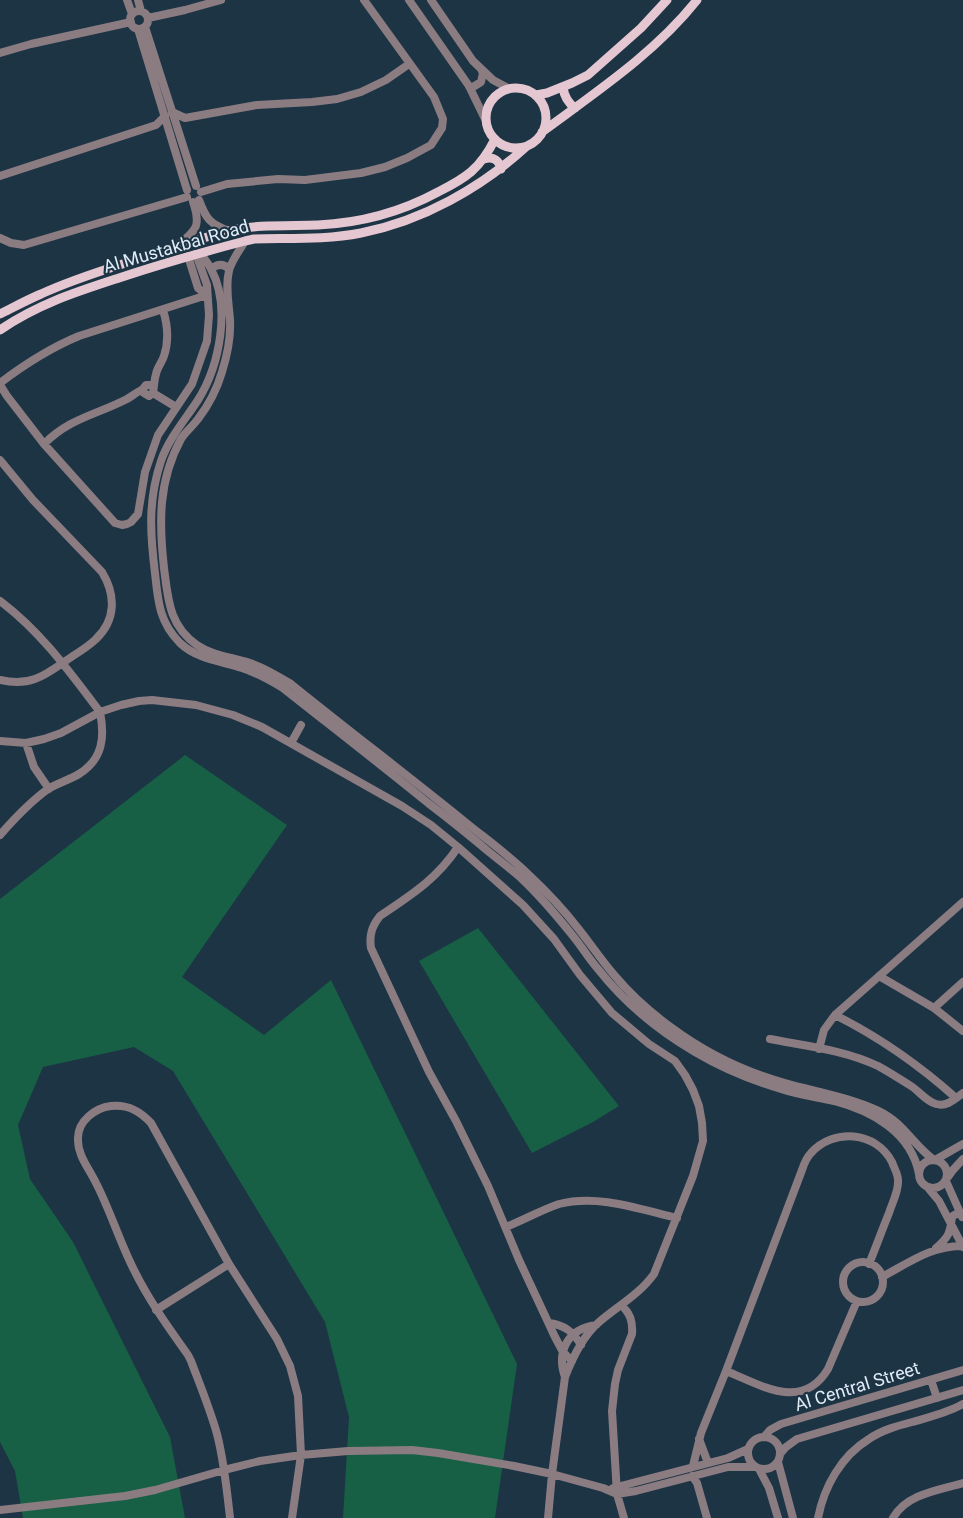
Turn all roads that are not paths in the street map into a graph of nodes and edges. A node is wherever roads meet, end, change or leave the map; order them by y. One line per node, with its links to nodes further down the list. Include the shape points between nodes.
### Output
1 (128, 0): 10 (street)
2 (138, 0): 9 (street)
3 (221, 0): 11 (street)
4 (364, 0): 14 (street)
5 (409, 0): 16 (street)
6 (431, 0): 15 (street)
7 (667, 0): 17 (main road, via 588,75)
8 (697, 0): 20 (main road, via 650,48)
9 (141, 11): 10 (street, via 136,11); 11 (street)
10 (132, 18): 12 (street, via 133,26); 13 (street)
11 (148, 18): 12 (street, via 148,23)
12 (141, 28): 21 (street)
13 (0, 53)
14 (409, 64): 22 (street, via 386,80 337,99 257,104); 33 (street, via 434,97 443,119 442,128 431,145 385,167 361,173 227,184)
15 (480, 69): 16 (street, via 483,74 481,82); 18 (street)
16 (469, 86): 23 (street)
17 (563, 87): 19 (main road); 20 (main road, via 565,97)
18 (508, 88): 19 (main road, via 525,89); 23 (main road, via 495,95)
19 (536, 95): 27 (main road, via 545,108)
20 (575, 108): 27 (main road)
21 (168, 114): 22 (street); 24 (street); 25 (street); 26 (street)
22 (184, 118): 26 (street)
23 (486, 121): 28 (main road)
24 (156, 126): 25 (street); 32 (street)
25 (168, 129): 33 (street)
26 (177, 130): 33 (street)
27 (542, 132): 29 (main road)
28 (495, 139): 29 (main road, via 506,147); 30 (main road, Al Mustakbal Road)
29 (527, 146): 31 (main road, Al Mustakbal Road)
30 (484, 159): 31 (main road, via 495,159); 34 (main road, Al Mustakbal Road, via 462,180 394,212 358,221)
31 (501, 169): 36 (main road, Al Mustakbal Road, via 433,209 397,224 359,233)
32 (0, 176)
33 (194, 195): 34 (street, via 208,221); 35 (street, via 24,245); 37 (street, via 197,221 193,233)
34 (229, 231): 37 (main road, Al Mustakbal Road)
35 (0, 238)
36 (245, 241): 38 (main road, Al Mustakbal Road); 40 (street)
37 (176, 246): 42 (main road, Al Mustakbal Road, via 76,280)
38 (195, 255): 39 (street); 41 (street, via 198,288); 45 (main road, Al Mustakbal Road, via 45,303)
39 (211, 269): 40 (street, via 220,264); 60 (street, via 219,296 222,325 218,353 200,397 173,435 154,484 151,536 158,606 163,620 170,633 192,652 263,676 283,688)
40 (229, 269): 60 (street, via 230,322 222,373 208,404 182,438 164,485 160,536 172,617 187,637 207,651 252,664 291,684)
41 (207, 296): 43 (street); 48 (street, via 208,341 192,384)
42 (10, 309): 44 (main road, Al Mustakbal Road); 45 (main road)
43 (163, 310): 46 (street, via 60,344 20,367); 47 (street, via 167,345)
44 (0, 314)
45 (3, 327)
46 (0, 384): 49 (street)
47 (148, 390): 48 (street); 49 (street, via 66,425)
48 (176, 407): 49 (street, via 158,435 145,472 138,514 127,524 115,522)
49 (44, 444)
50 (0, 460): 52 (street, via 33,500 102,572 112,595 112,607 104,630 92,643)
51 (0, 601): 52 (street, via 34,629)
52 (62, 663): 53 (street, via 36,679 12,683); 54 (street)
53 (0, 680)
54 (100, 712): 57 (street, via 61,733); 58 (street, via 152,700 196,705 233,715); 59 (street, via 103,739 91,764 81,773)
55 (300, 725): 58 (street)
56 (0, 741): 57 (street)
57 (26, 743): 59 (street, via 34,768)
58 (291, 743): 62 (street, via 402,806)
59 (49, 789): 61 (street)
60 (448, 813): 76 (street, via 529,874 578,928 616,977 672,1028 745,1069 785,1083 840,1096 882,1112 900,1125); 77 (street, via 548,906 609,982 652,1022 693,1051 737,1073 784,1090 855,1107 879,1119 908,1145)
61 (0, 835)
62 (458, 847): 81 (street, via 523,905 612,1013 675,1061 685,1075 699,1106 703,1140 694,1176); 83 (street, via 430,881 380,916 374,923 370,942 429,1072 473,1153)
63 (963, 902): 64 (street)
64 (879, 976): 66 (street); 67 (street)
65 (963, 982): 66 (street)
66 (934, 1008): 69 (street)
67 (835, 1015): 72 (street, via 824,1030); 73 (street, via 900,1053)
68 (963, 1019): 69 (street)
69 (956, 1024): 70 (street)
70 (963, 1031)
71 (770, 1039): 72 (street)
72 (819, 1049): 73 (street, via 875,1065 936,1104 951,1103)
73 (960, 1096)
74 (963, 1144): 76 (street)
75 (963, 1159): 78 (street)
76 (934, 1160): 77 (street, via 925,1162); 78 (street, via 944,1164)
77 (919, 1174): 79 (street, via 920,1180)
78 (947, 1179): 79 (street, via 936,1189); 80 (street)
79 (929, 1188): 82 (street)
80 (962, 1217): 82 (street, via 954,1214)
81 (677, 1218): 83 (street, via 607,1202 583,1200 553,1207); 90 (street, via 654,1274 646,1286)
82 (951, 1225): 84 (street); 85 (street, via 946,1238)
83 (506, 1227): 92 (street)
84 (963, 1247): 85 (street)
85 (933, 1250): 88 (street)
86 (229, 1264): 91 (street); 91 (street, via 151,1123 132,1108 109,1106 96,1110 79,1129 80,1152 133,1268); 109 (street, via 267,1321 290,1366 298,1396)
87 (869, 1264): 88 (street); 89 (street, via 857,1264 844,1276 844,1288); 99 (street, via 896,1194 898,1180 895,1169 881,1148 870,1141 858,1136 833,1138 816,1148 806,1161)
88 (882, 1277): 89 (street, via 882,1288 876,1298)
89 (856, 1301): 99 (street, via 828,1370 810,1388 784,1393)
90 (621, 1305): 93 (street); 124 (street, via 627,1310 633,1326 618,1370 613,1397)
91 (156, 1310): 115 (street, via 191,1361 210,1410)
92 (549, 1323): 94 (street); 96 (street)
93 (596, 1325): 94 (street); 95 (street)
94 (574, 1334): 95 (street); 96 (street)
95 (581, 1344): 97 (street)
96 (562, 1352): 97 (street); 100 (street)
97 (572, 1361): 100 (street)
98 (963, 1370): 101 (street, Al Central Street)
99 (726, 1371): 106 (street)
100 (565, 1377): 117 (street)
101 (931, 1380): 103 (street); 105 (street, Al Central Street, via 777,1426)
102 (963, 1390): 103 (street, Al Central Street)
103 (937, 1398): 110 (street, Al Central Street, via 797,1439)
104 (963, 1404): 133 (street, via 868,1439 833,1476)
105 (764, 1437): 107 (street, via 756,1439); 110 (street, via 778,1444)
106 (699, 1439): 111 (street); 112 (street)
107 (748, 1449): 108 (street); 114 (street, via 748,1459)
108 (740, 1453): 111 (street); 113 (street, via 744,1458)
109 (301, 1455): 115 (street); 117 (street, via 412,1450); 127 (street)
110 (779, 1458): 114 (street, via 772,1468); 132 (street)
111 (708, 1463): 112 (street)
112 (694, 1466): 116 (street)
113 (742, 1466): 114 (street); 118 (street)
114 (756, 1468): 131 (street, via 770,1488)
115 (224, 1470): 125 (street, via 125,1496); 126 (street)
116 (671, 1472): 120 (street); 123 (street)
117 (552, 1474): 124 (street); 128 (street)
118 (700, 1474): 119 (street); 121 (street)
119 (692, 1476): 120 (street); 121 (street)
120 (674, 1482): 123 (street)
121 (697, 1483): 130 (street)
122 (963, 1483): 134 (street, via 918,1496 901,1507)
123 (635, 1487): 124 (street)
124 (614, 1490): 129 (street)
125 (0, 1510)
126 (230, 1518)
127 (292, 1518)
128 (548, 1518)
129 (624, 1518)
130 (707, 1518)
131 (778, 1518)
132 (793, 1518)
133 (818, 1518)
134 (893, 1518)

